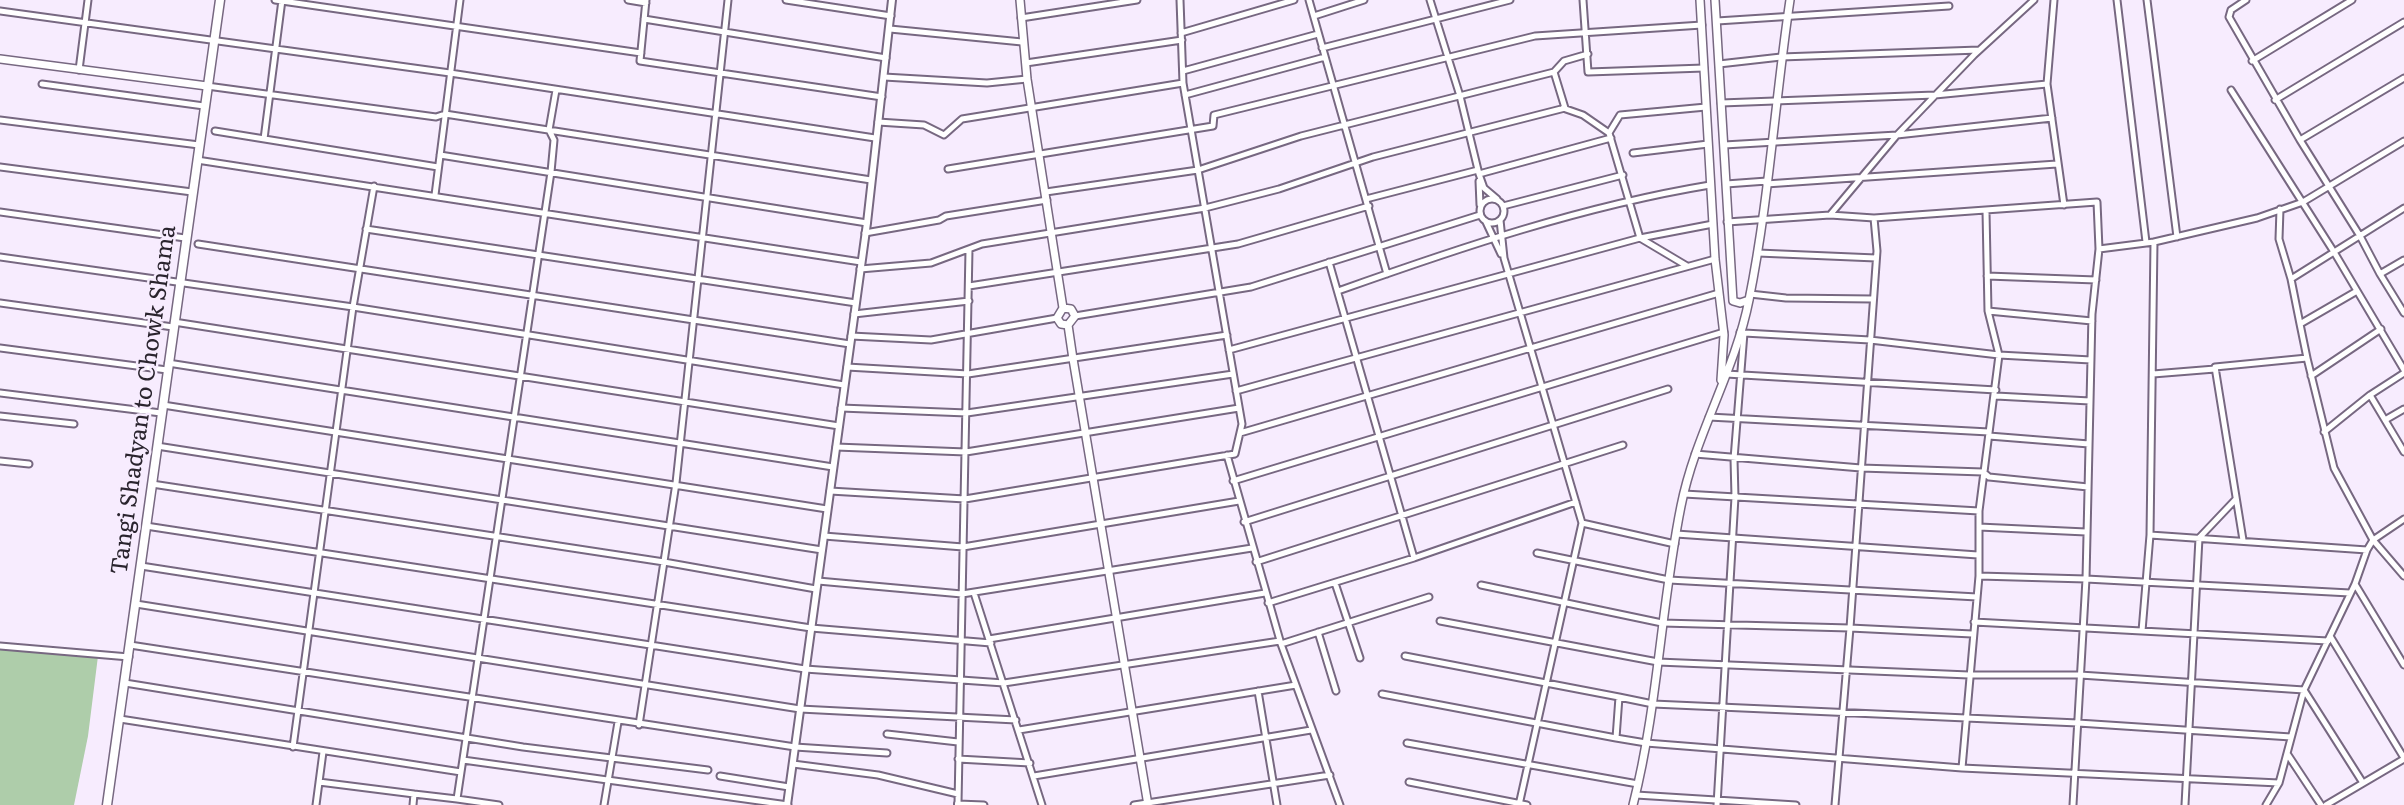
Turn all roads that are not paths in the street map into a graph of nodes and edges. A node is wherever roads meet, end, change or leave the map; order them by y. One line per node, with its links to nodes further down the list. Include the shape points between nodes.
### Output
1 (88, 0): 37 (street)
2 (220, 0): 46 (main road, Tangi Shadyan to Chowk Shama)
3 (279, 0): 40 (street); 49 (street)
4 (460, 0): 40 (street)
5 (628, 0): 27 (street)
6 (728, 0): 42 (street)
7 (786, 0): 30 (street)
8 (892, 0): 30 (street)
9 (1020, 0): 32 (main road)
10 (1137, 0): 32 (street)
11 (1180, 0): 43 (street)
12 (1294, 0): 43 (street)
13 (1309, 0): 31 (street)
14 (1364, 0): 31 (street)
15 (1430, 0): 35 (street)
16 (1510, 0): 35 (street)
17 (1583, 0): 44 (street)
18 (1700, 0): 39 (main road)
19 (1715, 0): 36 (main road)
20 (1790, 0): 33 (main road)
21 (2034, 0): 51 (street)
22 (2054, 0): 74 (street)
23 (2117, 0): 168 (street)
24 (2147, 0): 163 (street)
25 (2246, 0): 59 (street, via 2229,14)
26 (2352, 0): 59 (street)
27 (646, 1): 34 (street)
28 (1949, 6): 33 (street)
29 (0, 11): 37 (street)
30 (891, 16): 41 (street)
31 (1314, 16): 45 (street)
32 (1021, 18): 48 (main road)
33 (1787, 18): 36 (street); 56 (main road)
34 (644, 19): 42 (street); 52 (street)
35 (1436, 19): 50 (street); 55 (street)
36 (1717, 21): 61 (main road)
37 (85, 22): 46 (street); 63 (street)
38 (2404, 22): 84 (street)
39 (1702, 25): 44 (street); 62 (main road)
40 (457, 26): 52 (street); 66 (street)
41 (890, 29): 48 (street); 57 (street)
42 (725, 32): 57 (street); 67 (street)
43 (1181, 33): 47 (street)
44 (1587, 33): 53 (street); 55 (street, via 1535,36)
45 (1318, 34): 50 (street); 64 (street)
46 (214, 40): 49 (street); 75 (main road, Tangi Shadyan to Chowk Shama)
47 (1182, 40): 60 (street); 64 (street)
48 (1022, 42): 60 (main road)
49 (276, 48): 66 (street); 78 (street)
50 (1322, 48): 54 (street)
51 (1979, 50): 56 (street); 80 (street)
52 (640, 53): 67 (street, via 640,61)
53 (1588, 54): 62 (street, via 1588,72); 65 (street, via 1564,61)
54 (1325, 57): 73 (street); 79 (street)
55 (1448, 57): 73 (street); 81 (street)
56 (1781, 57): 61 (street); 83 (main road)
57 (886, 58): 68 (street)
58 (0, 59): 63 (main road)
59 (2252, 61): 84 (street)
60 (1026, 63): 70 (main road)
61 (1719, 64): 85 (main road)
62 (1704, 68): 87 (main road)
63 (79, 70): 75 (main road)
64 (1183, 71): 72 (street)
65 (1554, 72): 81 (street); 88 (street)
66 (450, 73): 76 (street); 90 (street)
67 (720, 74): 82 (street); 91 (street)
68 (884, 77): 70 (street, via 987,83); 82 (street)
69 (2404, 78): 104 (street)
70 (1027, 79): 89 (main road)
71 (42, 83): 86 (street)
72 (1183, 83): 79 (street); 89 (street)
73 (1333, 84): 95 (street); 96 (street, via 1214,115 1213,126)
74 (2048, 84): 80 (street); 92 (street)
75 (207, 86): 78 (street); 86 (main road, Tangi Shadyan to Chowk Shama)
76 (556, 90): 91 (street); 97 (street)
77 (2231, 90): 138 (street)
78 (270, 93): 90 (street, via 436,117); 103 (street)
79 (1185, 95): 96 (street)
80 (1935, 95): 83 (street); 101 (street)
81 (1460, 96): 95 (street); 99 (street)
82 (882, 97): 94 (street)
83 (1775, 99): 85 (street); 106 (main road)
84 (2275, 100): 104 (street)
85 (1721, 103): 109 (main road)
86 (204, 106): 108 (main road, Tangi Shadyan to Chowk Shama)
87 (1706, 107): 100 (street, via 1620,115); 107 (main road)
88 (1563, 108): 99 (street); 100 (street, via 1583,115)
89 (1032, 110): 94 (street, via 962,119 944,135 924,125); 113 (main road)
90 (445, 114): 97 (street); 111 (street)
91 (715, 115): 102 (street); 112 (street)
92 (2052, 118): 101 (street); 116 (street)
93 (0, 120): 108 (street)
94 (878, 122): 102 (street)
95 (1345, 124): 115 (street); 120 (street)
96 (1191, 129): 113 (street); 120 (street)
97 (549, 130): 112 (street); 121 (street, via 554,140)
98 (215, 131): 103 (street)
99 (1469, 134): 115 (street); 122 (street)
100 (1610, 135): 122 (street); 123 (street)
101 (1897, 135): 106 (street); 124 (street)
102 (875, 138): 125 (street)
103 (264, 139): 118 (street)
104 (2300, 140): 130 (street)
105 (2404, 141): 130 (street)
106 (1770, 142): 109 (street); 126 (main road)
107 (1708, 144): 110 (street); 128 (main road)
108 (199, 145): 114 (main road, Tangi Shadyan to Chowk Shama)
109 (1724, 145): 127 (main road)
110 (1633, 153)
111 (440, 155): 118 (street); 121 (street)
112 (711, 155): 125 (street); 134 (street)
113 (1040, 155): 119 (street); 133 (main road)
114 (196, 160): 129 (street); 131 (main road, Tangi Shadyan to Chowk Shama)
115 (1356, 164): 135 (street); 143 (street)
116 (2057, 164): 124 (street); 140 (street)
117 (0, 167): 131 (street)
118 (438, 167): 132 (street)
119 (948, 169)
120 (1198, 170): 133 (street); 143 (street)
121 (551, 172): 134 (street); 148 (street)
122 (1478, 172): 135 (street); 136 (street, via 1484,188); 139 (street)
123 (1623, 175): 137 (street); 142 (street)
124 (1865, 178): 126 (street); 150 (street)
125 (871, 180): 156 (street)
126 (1767, 182): 127 (street); 153 (main road)
127 (1726, 184): 155 (main road)
128 (1710, 185): 137 (street); 157 (main road)
129 (374, 186): 132 (street); 158 (street)
130 (2328, 186): 138 (street); 162 (street)
131 (192, 192): 164 (main road, Tangi Shadyan to Chowk Shama)
132 (435, 195): 148 (street)
133 (1047, 196): 159 (main road); 160 (street)
134 (706, 197): 156 (street); 165 (street)
135 (1366, 199): 141 (street)
136 (1497, 199): 139 (street); 142 (street)
137 (1630, 200): 161 (street); 167 (street)
138 (2303, 202): 145 (street); 175 (street)
139 (1480, 205): 149 (street)
140 (2064, 205): 146 (street); 173 (street, via 2097,202)
141 (1368, 206): 171 (street); 172 (street)
142 (1503, 206): 152 (street)
143 (1205, 208): 159 (street); 172 (street)
144 (2404, 208): 162 (street)
145 (2280, 209): 163 (street); 193 (street, via 2279,239)
146 (1986, 211): 151 (street); 191 (street)
147 (0, 212): 164 (street)
148 (545, 213): 165 (street); 176 (street)
149 (1480, 215): 154 (street); 171 (street)
150 (1830, 215): 151 (street); 153 (street)
151 (1874, 218): 180 (street)
152 (1500, 220): 154 (street); 161 (street)
153 (1763, 220): 155 (street); 177 (main road)
154 (1486, 222): 166 (street)
155 (1727, 222): 202 (main road, via 1733,301 1740,303)
156 (867, 223): 160 (street)
157 (1713, 224): 167 (street); 181 (main road)
158 (366, 229): 176 (street); 184 (street)
159 (1052, 232): 174 (street); 188 (main road)
160 (865, 233): 185 (street)
161 (1500, 236): 166 (street); 179 (street)
162 (2360, 236): 175 (street); 190 (street)
163 (2177, 237): 169 (street)
164 (185, 238): 195 (main road, Tangi Shadyan to Chowk Shama)
165 (702, 238): 185 (street); 192 (street)
166 (1493, 238): 179 (street); 189 (street)
167 (1640, 238): 186 (street); 187 (street)
168 (2146, 242): 169 (street); 173 (street)
169 (2154, 242): 246 (street)
170 (198, 244): 184 (street)
171 (1379, 246): 183 (street); 189 (street)
172 (1211, 249): 188 (street); 198 (street)
173 (2099, 249): 194 (street)
174 (970, 250): 185 (street, via 930,263); 196 (street)
175 (2334, 252): 193 (street); 197 (street)
176 (539, 253): 192 (street); 200 (street)
177 (1758, 253): 180 (street); 202 (main road)
178 (0, 257): 195 (street)
179 (1504, 258): 187 (street)
180 (1876, 258): 203 (street)
181 (1714, 259): 186 (street); 201 (main road)
182 (2404, 260): 190 (street)
183 (1329, 262): 198 (street); 199 (street)
184 (360, 266): 200 (street); 207 (street)
185 (861, 266): 206 (street)
186 (1687, 266): 209 (street)
187 (1508, 273): 209 (street); 215 (street)
188 (1058, 274): 196 (street); 208 (main road)
189 (1387, 274): 199 (street)
190 (2380, 274): 211 (street)
191 (1987, 276): 194 (street); 210 (street)
192 (698, 278): 206 (street); 216 (street)
193 (2291, 279): 218 (street)
194 (2096, 280): 217 (street)
195 (180, 281): 207 (street); 219 (main road, Tangi Shadyan to Chowk Shama)
196 (969, 286): 204 (street)
197 (2357, 291): 218 (street); 221 (street)
198 (1219, 292): 213 (street); 225 (street)
199 (1338, 292): 215 (street)
200 (533, 293): 216 (street); 226 (street)
201 (1719, 293): 222 (main road); 232 (street)
202 (1749, 297): 203 (street); 224 (main road)
203 (1873, 299): 228 (street)
204 (969, 301): 212 (street); 223 (street)
205 (0, 303): 219 (street)
206 (856, 303): 212 (street)
207 (353, 307): 226 (street); 230 (street)
208 (1063, 308): 213 (main road, via 1071,309); 214 (main road)
209 (1519, 311): 232 (street); 234 (street)
210 (1988, 311): 217 (street); 233 (street)
211 (2404, 313)
212 (854, 314): 227 (street)
213 (1075, 316): 220 (main road)
214 (1057, 318): 220 (main road); 223 (street)
215 (1345, 318): 231 (street); 234 (street)
216 (693, 319): 227 (street); 237 (street)
217 (2092, 321): 238 (street)
218 (2300, 324): 235 (street)
219 (173, 325): 230 (street); 239 (main road, Tangi Shadyan to Chowk Shama)
220 (1068, 325): 236 (main road)
221 (2381, 328): 242 (street); 249 (street)
222 (1724, 332): 252 (street); 253 (main road)
223 (968, 333): 227 (street, via 931,340); 243 (street)
224 (1742, 333): 228 (street); 245 (main road); 247 (street)
225 (1227, 334): 231 (street); 236 (street)
226 (527, 335): 237 (street); 248 (street)
227 (851, 340): 240 (street)
228 (1870, 340): 233 (street); 250 (street)
229 (0, 348): 239 (street)
230 (349, 348): 248 (street); 255 (street)
231 (1229, 349): 244 (street)
232 (1530, 349): 252 (street); 260 (street)
233 (1999, 355): 238 (street); 258 (street)
234 (1356, 357): 256 (street); 260 (street)
235 (2307, 358): 241 (street); 249 (street)
236 (1073, 359): 243 (street); 261 (main road)
237 (689, 360): 251 (street); 263 (street)
238 (2091, 360): 262 (street)
239 (168, 367): 255 (street); 266 (main road, Tangi Shadyan to Chowk Shama)
240 (847, 367): 243 (street); 251 (street)
241 (2215, 369): 246 (street); 313 (street)
242 (2404, 372): 259 (street)
243 (968, 374): 268 (street)
244 (1233, 374): 256 (street); 261 (street)
245 (1726, 374): 247 (street); 253 (main road)
246 (2153, 374): 330 (street)
247 (1739, 375): 250 (street); 272 (street)
248 (520, 376): 263 (street); 270 (street)
249 (2311, 376): 278 (street)
250 (1866, 383): 258 (street); 275 (street)
251 (844, 385): 264 (street)
252 (1541, 388): 277 (street); 283 (street)
253 (1720, 388): 271 (main road)
254 (1668, 389): 277 (street)
255 (343, 390): 270 (street); 279 (street)
256 (1236, 391): 265 (street)
257 (0, 393): 266 (street)
258 (1996, 393): 262 (street); 282 (street)
259 (2370, 395): 273 (street); 278 (street)
260 (1368, 398): 280 (street); 283 (street)
261 (1080, 399): 268 (street); 281 (main road)
262 (2090, 401): 285 (street)
263 (684, 402): 276 (street); 284 (street)
264 (841, 408): 268 (street); 276 (street)
265 (1239, 408): 280 (street); 281 (street)
266 (162, 409): 279 (street); 287 (main road, Tangi Shadyan to Chowk Shama)
267 (2404, 409): 273 (street)
268 (967, 413): 289 (street)
269 (0, 416): 274 (street)
270 (514, 417): 284 (street); 293 (street)
271 (1709, 417): 272 (street); 291 (main road)
272 (1739, 419): 275 (street); 294 (street)
273 (2385, 420): 290 (street)
274 (74, 424)
275 (1864, 425): 282 (street); 299 (street)
276 (839, 426): 288 (street)
277 (1553, 426): 297 (street); 303 (street)
278 (2323, 432): 336 (street, via 2334,468)
279 (337, 433): 293 (street); 301 (street)
280 (1240, 433): 292 (street, via 1235,454)
281 (1086, 434): 289 (street); 302 (main road)
282 (1989, 434): 285 (street); 300 (street)
283 (1379, 437): 303 (street); 304 (street)
284 (680, 443): 298 (street); 305 (street)
285 (2089, 444): 307 (street)
286 (1623, 445): 297 (street)
287 (157, 446): 301 (street); 306 (main road, Tangi Shadyan to Chowk Shama)
288 (836, 447): 289 (street); 298 (street)
289 (966, 452): 312 (street)
290 (2404, 452)
291 (1695, 454): 294 (street); 309 (main road)
292 (1227, 456): 302 (street); 304 (street)
293 (508, 458): 305 (street); 311 (street)
294 (1734, 459): 299 (street); 310 (street)
295 (0, 461): 296 (street)
296 (29, 464)
297 (1564, 465): 315 (street); 320 (street)
298 (833, 467): 308 (street)
299 (1861, 468): 300 (street); 316 (street)
300 (1983, 472): 307 (street, via 1989,477); 319 (street)
301 (331, 473): 311 (street); 317 (street)
302 (1093, 478): 312 (street); 324 (main road)
303 (1391, 478): 320 (street); 322 (street)
304 (1233, 481): 314 (street)
305 (676, 483): 318 (street); 325 (street)
306 (152, 484): 317 (street); 326 (main road, Tangi Shadyan to Chowk Shama)
307 (2088, 486): 328 (street)
308 (830, 491): 312 (street); 318 (street)
309 (1684, 494): 310 (street); 329 (main road)
310 (1735, 497): 316 (street); 334 (street)
311 (502, 499): 325 (street); 332 (street)
312 (965, 499): 338 (street)
313 (2236, 499): 333 (street); 335 (street)
314 (1239, 501): 322 (street); 324 (street)
315 (1576, 502): 323 (street); 346 (street)
316 (1859, 504): 319 (street); 340 (street)
317 (326, 509): 332 (street); 343 (street)
318 (827, 509): 331 (street)
319 (1979, 511): 327 (street)
320 (1402, 517): 346 (street); 349 (street)
321 (2404, 519): 336 (street)
322 (1244, 522): 339 (street)
323 (1582, 523): 337 (street); 347 (street)
324 (1099, 524): 338 (street); 351 (main road)
325 (669, 525): 341 (street); 348 (street)
326 (146, 526): 343 (street); 350 (main road, Tangi Shadyan to Chowk Shama)
327 (1979, 527): 328 (street); 345 (street)
328 (2086, 532): 354 (street)
329 (1676, 534): 334 (street); 337 (main road)
330 (2150, 535): 333 (street); 357 (street)
331 (824, 536): 338 (street); 341 (street)
332 (496, 538): 348 (street); 355 (street)
333 (2199, 538): 335 (street); 363 (street)
334 (1733, 540): 340 (street); 359 (street)
335 (2243, 540): 342 (street)
336 (2373, 540): 342 (street); 353 (street)
337 (1675, 544): 356 (main road)
338 (963, 547): 369 (street)
339 (1252, 548): 349 (street); 351 (street)
340 (1856, 548): 345 (street); 364 (street)
341 (822, 550): 361 (street)
342 (2367, 550): 360 (street)
343 (320, 553): 355 (street); 365 (street)
344 (1537, 553): 347 (street)
345 (1978, 555): 352 (street)
346 (1414, 558): 358 (street)
347 (1574, 561): 356 (street); 372 (street)
348 (664, 562): 361 (street); 375 (street)
349 (1256, 562): 367 (street)
350 (141, 566): 365 (street); 374 (main road, Tangi Shadyan to Chowk Shama)
351 (1107, 571): 366 (street); 376 (main road)
352 (1979, 576): 354 (street); 371 (street)
353 (2404, 576)
354 (2087, 579): 357 (street); 383 (street)
355 (490, 580): 375 (street); 377 (street)
356 (1669, 580): 359 (street); 381 (main road)
357 (2146, 582): 363 (street); 386 (street)
358 (1335, 583): 373 (street); 380 (street)
359 (1731, 583): 364 (street); 382 (street)
360 (2355, 584): 368 (street); 406 (street)
361 (817, 585): 369 (street); 384 (street)
362 (1481, 585): 372 (street)
363 (2197, 585): 368 (street); 390 (street)
364 (1851, 590): 371 (street); 385 (street)
365 (314, 593): 377 (street); 388 (street)
366 (974, 593): 369 (street); 393 (street)
367 (1265, 593): 373 (street); 376 (street)
368 (2350, 593): 391 (street)
369 (962, 594): 392 (street)
370 (1429, 597): 380 (street)
371 (1977, 597): 379 (street)
372 (1563, 602): 381 (street); 394 (street)
373 (1268, 603): 395 (street)
374 (136, 604): 388 (street); 396 (main road, Tangi Shadyan to Chowk Shama)
375 (657, 606): 384 (street); 398 (street)
376 (1115, 619): 393 (street); 405 (main road)
377 (484, 620): 398 (street); 402 (street)
378 (1440, 621): 394 (street)
379 (1974, 622): 383 (street); 389 (street)
380 (1349, 623): 387 (street); 401 (street)
381 (1662, 624): 382 (street); 403 (main road)
382 (1728, 625): 385 (street); 404 (street)
383 (2082, 627): 386 (street); 411 (street)
384 (811, 628): 392 (street); 407 (street)
385 (1850, 628): 389 (street); 408 (street)
386 (2142, 631): 390 (street)
387 (1318, 632): 395 (street); 421 (street)
388 (309, 633): 402 (street); 409 (street)
389 (1972, 635): 410 (street)
390 (2194, 635): 391 (street); 413 (street)
391 (2329, 638): 419 (street); 458 (street)
392 (961, 640): 393 (street); 412 (street)
393 (990, 641): 414 (street)
394 (1554, 641): 403 (street); 415 (street)
395 (1281, 642): 405 (street); 417 (street)
396 (130, 645): 400 (main road, Tangi Shadyan to Chowk Shama); 409 (street)
397 (0, 646): 400 (street)
398 (651, 646): 407 (street); 418 (street)
399 (1405, 656): 415 (street)
400 (129, 657): 416 (main road, Tangi Shadyan to Chowk Shama)
401 (1360, 658)
402 (478, 659): 418 (street); 423 (street)
403 (1658, 662): 404 (street); 425 (main road)
404 (1727, 663): 408 (street); 426 (street)
405 (1123, 665): 414 (street); 430 (main road)
406 (2404, 665)
407 (806, 670): 412 (street); 427 (street)
408 (1846, 671): 410 (street); 429 (street)
409 (304, 672): 423 (street); 428 (street)
410 (1969, 675): 411 (street); 434 (street)
411 (2080, 675): 413 (street); 437 (street)
412 (959, 680): 414 (street); 431 (street)
413 (2191, 682): 419 (street); 441 (street)
414 (1004, 683): 433 (street)
415 (1545, 683): 424 (street); 436 (street)
416 (125, 684): 428 (street); 432 (main road, Tangi Shadyan to Chowk Shama)
417 (1296, 685): 420 (street); 440 (street)
418 (645, 686): 427 (street); 438 (street)
419 (2304, 690): 444 (street); 477 (street)
420 (1258, 691): 430 (street); 445 (street)
421 (1336, 691)
422 (1382, 694): 436 (street)
423 (472, 698): 435 (street); 443 (street)
424 (1619, 698): 425 (street); 446 (street)
425 (1653, 704): 426 (street); 449 (main road)
426 (1724, 706): 429 (street); 452 (street)
427 (800, 709): 431 (street); 451 (street)
428 (298, 711): 443 (street); 450 (street)
429 (1842, 711): 434 (street); 457 (street)
430 (1131, 713): 439 (street); 461 (main road)
431 (958, 717): 433 (street); 447 (street)
432 (120, 719): 450 (street); 489 (main road, Tangi Shadyan to Chowk Shama)
433 (1016, 720): 439 (street)
434 (1966, 720): 437 (street); 465 (street)
435 (618, 722): 438 (street); 456 (street)
436 (1538, 722): 446 (street); 464 (street)
437 (2078, 723): 441 (street); 467 (street)
438 (639, 725): 451 (street)
439 (1019, 730): 462 (street)
440 (1311, 730): 445 (street); 469 (street)
441 (2189, 730): 444 (street); 473 (street)
442 (887, 734): 447 (street)
443 (467, 737): 456 (street); 459 (street)
444 (2291, 737): 455 (street)
445 (1267, 738): 461 (street); 478 (street)
446 (1616, 738): 449 (street)
447 (958, 742): 460 (street)
448 (1407, 743): 464 (street)
449 (1646, 743): 452 (street); 479 (main road)
450 (293, 747): 453 (street)
451 (795, 747): 454 (street); 463 (street)
452 (1721, 749): 457 (street); 485 (street)
453 (323, 752): 468 (street); 474 (street)
454 (887, 753)
455 (2287, 755): 476 (street); 507 (street)
456 (612, 757): 466 (street); 472 (street)
457 (1838, 758): 465 (street); 503 (street)
458 (2404, 758): 477 (street)
459 (463, 760): 468 (street); 472 (street)
460 (958, 760): 462 (street); 482 (street)
461 (1139, 760): 471 (street); 487 (main road)
462 (1030, 763): 471 (street)
463 (793, 764): 480 (street); 482 (street, via 878,775)
464 (1528, 764): 479 (street); 488 (street)
465 (1962, 768): 467 (street)
466 (708, 770)
467 (2077, 771): 473 (street); 504 (street)
468 (461, 772): 484 (street)
469 (1330, 775): 478 (street); 499 (street)
470 (720, 776): 480 (street)
471 (1034, 776): 496 (street)
472 (608, 778): 493 (street); 494 (street)
473 (2186, 778): 476 (street); 505 (street)
474 (319, 782): 481 (street); 490 (street)
475 (1409, 782): 488 (street)
476 (2279, 783): 506 (street)
477 (2363, 783): 507 (street)
478 (1274, 784): 487 (street); 498 (street)
479 (1638, 784): 483 (main road)
480 (789, 787): 494 (street)
481 (414, 794): 484 (street); 491 (street)
482 (958, 794): 486 (street)
483 (1636, 795): 485 (street); 501 (main road)
484 (457, 799): 492 (street)
485 (1717, 803): 502 (street)
486 (958, 804): 495 (street)
487 (1147, 804): 497 (street)
488 (1519, 804): 500 (street)
489 (107, 805)
490 (316, 805)
491 (413, 805)
492 (499, 805)
493 (604, 805)
494 (787, 805)
495 (984, 805)
496 (1042, 805)
497 (1135, 805)
498 (1277, 805)
499 (1340, 805)
500 (1527, 805)
501 (1633, 805)
502 (1796, 805)
503 (1835, 805)
504 (2073, 805)
505 (2185, 805)
506 (2266, 805)
507 (2324, 805)

